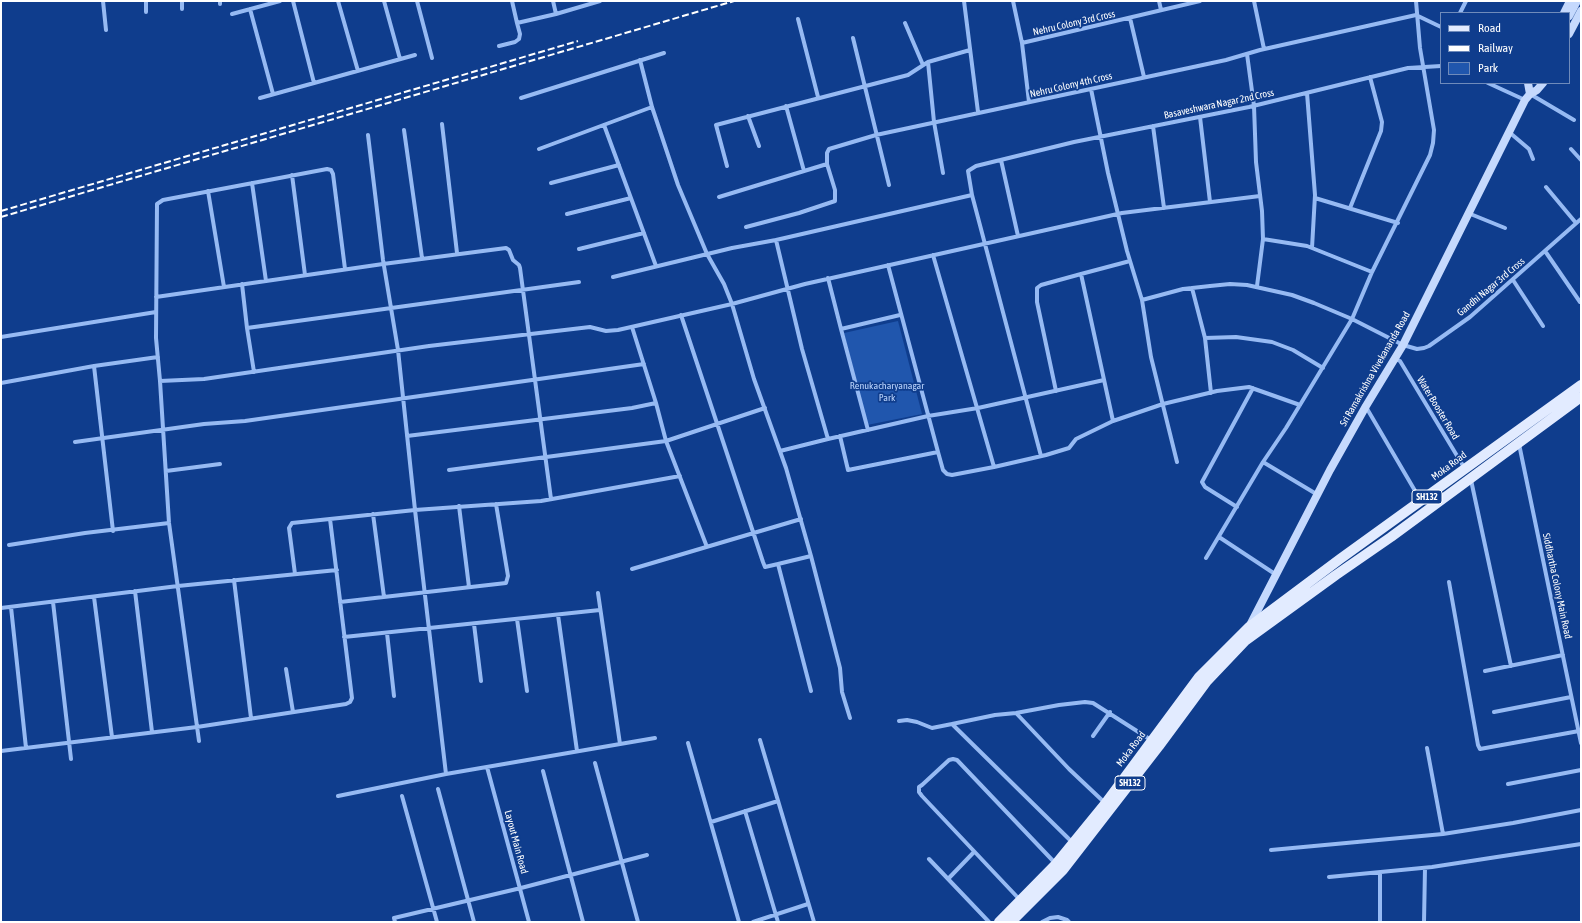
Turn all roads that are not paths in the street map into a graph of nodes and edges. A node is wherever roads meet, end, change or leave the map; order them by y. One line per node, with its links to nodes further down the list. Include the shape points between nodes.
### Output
1 (103, 1): 39 (street)
2 (146, 1): 27 (street)
3 (182, 1): 23 (street)
4 (280, 1): 21 (street)
5 (293, 1): 59 (street)
6 (338, 1): 56 (street)
7 (384, 1): 50 (street)
8 (417, 1): 49 (street)
9 (512, 1): 36 (street)
10 (553, 1): 31 (street)
11 (600, 1): 22 (street)
12 (964, 1): 45 (street)
13 (1013, 1): 42 (street)
14 (1159, 1): 25 (street)
15 (1200, 1): 25 (street, Nehru Colony 3rd Cross)
16 (1254, 1): 44 (street)
17 (1416, 1): 33 (street)
18 (1466, 1): 28 (street)
19 (1570, 1): 29 (main road)
20 (1577, 1): 32 (main road)
21 (267, 3): 24 (street)
22 (588, 3): 31 (street)
23 (182, 8)
24 (250, 9): 30 (street); 67 (street)
25 (1161, 10): 35 (street, Nehru Colony 3rd Cross)
26 (1581, 11): 40 (main road)
27 (146, 12)
28 (1460, 12)
29 (1564, 12)
30 (232, 14)
31 (556, 14): 36 (street)
32 (1570, 14)
33 (1416, 15): 38 (street); 44 (street, Nehru Colony 4th Cross); 54 (street)
34 (798, 18): 68 (street)
35 (1130, 18): 42 (street, Nehru Colony 3rd Cross); 57 (street)
36 (517, 23): 43 (street, via 519,39)
37 (905, 23): 53 (street)
38 (1440, 27)
39 (106, 30)
40 (1570, 32)
41 (853, 38): 64 (street)
42 (1022, 43): 72 (street)
43 (499, 46)
44 (1264, 49): 47 (street, Nehru Colony 4th Cross)
45 (970, 50): 52 (street); 76 (street)
46 (664, 53): 51 (street)
47 (1247, 54): 57 (street, Nehru Colony 4th Cross); 74 (street)
48 (415, 56): 50 (street)
49 (432, 58)
50 (400, 59): 56 (street)
51 (640, 60): 71 (street); 75 (street)
52 (928, 62): 53 (street); 80 (street)
53 (923, 65): 64 (street, via 908,75)
54 (1423, 66): 55 (street, Basaveshwara Nagar 2nd Cross); 58 (street, Basaveshwara Nagar 2nd Cross); 118 (street, via 1433,121 1433,143 1430,155)
55 (1440, 66)
56 (358, 71): 59 (street)
57 (1144, 77): 65 (street, Nehru Colony 4th Cross)
58 (1370, 77): 66 (street, Basaveshwara Nagar 2nd Cross); 113 (street, via 1382,122 1381,131)
59 (314, 83): 67 (street)
60 (1491, 84): 69 (street)
61 (1528, 84): 69 (main road)
62 (1534, 84): 69 (main road)
63 (1542, 84): 69 (main road, Sri Ramakrishna Vivekananda Road)
64 (864, 86): 68 (street); 87 (street)
65 (1091, 89): 72 (street, Nehru Colony 4th Cross); 88 (street)
66 (1307, 93): 74 (street, Basaveshwara Nagar 2nd Cross); 110 (street)
67 (273, 94): 70 (street)
68 (818, 97): 73 (street)
69 (1527, 97): 79 (street); 85 (main road, Sri Ramakrishna Vivekananda Road)
70 (260, 98)
71 (521, 98)
72 (1030, 102): 76 (street, Nehru Colony 4th Cross)
73 (786, 106): 77 (street); 98 (street)
74 (1254, 106): 78 (street, Basaveshwara Nagar 2nd Cross); 107 (street)
75 (652, 107): 82 (street); 131 (street, via 678,185)
76 (978, 112): 80 (street, Nehru Colony 4th Cross)
77 (748, 116): 89 (street); 97 (street, via 716,125)
78 (1200, 117): 83 (street, Basaveshwara Nagar 2nd Cross); 111 (street)
79 (1574, 120)
80 (934, 122): 87 (street, Nehru Colony 4th Cross); 99 (street)
81 (442, 124): 130 (street)
82 (604, 125): 91 (street); 96 (street)
83 (1153, 126): 88 (street, Basaveshwara Nagar 2nd Cross); 112 (street)
84 (404, 130): 133 (street)
85 (1509, 132): 92 (street, via 1530,149); 114 (main road, Sri Ramakrishna Vivekananda Road)
86 (368, 135): 135 (street)
87 (876, 135): 95 (street, Nehru Colony 4th Cross, via 830,149 827,152); 103 (street)
88 (1101, 137): 93 (street, Basaveshwara Nagar 2nd Cross); 116 (street)
89 (758, 146)
90 (1571, 148): 94 (street)
91 (539, 149)
92 (1533, 159)
93 (1001, 160): 106 (street, Basaveshwara Nagar 2nd Cross, via 976,166 968,171); 123 (street)
94 (1581, 160)
95 (827, 164): 98 (street); 120 (street, via 835,190 835,200 799,213)
96 (619, 165): 102 (street); 109 (street)
97 (727, 166)
98 (804, 171): 108 (street)
99 (943, 173)
100 (292, 175): 101 (street); 138 (street, via 323,169 331,170); 141 (street)
101 (252, 183): 105 (street); 145 (street)
102 (551, 183)
103 (889, 185)
104 (1546, 187): 119 (street)
105 (208, 191): 149 (street); 153 (street, via 163,200 157,204)
106 (972, 195): 125 (street); 126 (street)
107 (1260, 196): 111 (street); 124 (street)
108 (719, 197)
109 (631, 198): 115 (street); 122 (street)
110 (1315, 198): 113 (street); 127 (street)
111 (1210, 202): 112 (street)
112 (1164, 208): 116 (street)
113 (1350, 208): 118 (street)
114 (1468, 213): 121 (street); 169 (main road, Sri Ramakrishna Vivekananda Road)
115 (567, 214)
116 (1119, 214): 123 (street); 134 (street)
117 (1581, 219): 119 (street, Gandhi Nagar 3rd Cross)
118 (1398, 223): 139 (street)
119 (1576, 223): 129 (street, Gandhi Nagar 3rd Cross)
120 (746, 226)
121 (1505, 228)
122 (644, 233): 128 (street); 137 (street)
123 (1018, 236): 126 (street)
124 (1263, 239): 127 (street); 148 (street)
125 (776, 240): 131 (street); 150 (street)
126 (985, 243): 132 (street); 187 (street)
127 (1312, 248): 139 (street)
128 (579, 249)
129 (1545, 251): 144 (street, Gandhi Nagar 3rd Cross); 155 (street)
130 (457, 253): 133 (street); 152 (street, via 506,248 519,265)
131 (707, 254): 137 (street); 156 (street)
132 (933, 255): 136 (street); 193 (street)
133 (422, 258): 135 (street)
134 (1130, 261): 140 (street); 154 (street)
135 (383, 264): 138 (street); 157 (street)
136 (888, 265): 143 (street); 160 (street)
137 (656, 266): 142 (street)
138 (345, 269): 141 (street)
139 (1372, 272): 161 (street)
140 (1081, 274): 178 (street); 183 (street, via 1037,288 1037,302)
141 (305, 275): 145 (street)
142 (613, 277)
143 (828, 278): 150 (street); 165 (street)
144 (1513, 280): 162 (street); 169 (street, Gandhi Nagar 3rd Cross, via 1470,317 1430,346 1417,349)
145 (266, 281): 147 (street)
146 (579, 282): 152 (street)
147 (242, 284): 149 (street); 164 (street)
148 (1257, 286): 151 (street, Gandhi Nagar 3rd Cross, via 1230,284); 161 (street, Gandhi Nagar 3rd Cross, via 1314,302)
149 (224, 287): 153 (street)
150 (788, 288): 156 (street); 204 (street, via 806,364)
151 (1192, 288): 154 (street, Gandhi Nagar 3rd Cross); 168 (street)
152 (523, 289): 157 (street); 166 (street)
153 (156, 297): 158 (street)
154 (1142, 300): 189 (street, via 1151,357)
155 (1580, 302)
156 (732, 304): 159 (street); 192 (street)
157 (392, 307): 164 (street); 170 (street)
158 (156, 312): 167 (street); 171 (street)
159 (681, 315): 163 (street); 197 (street)
160 (900, 315): 165 (street); 194 (street)
161 (1352, 319): 169 (street, Gandhi Nagar 3rd Cross); 175 (street)
162 (1543, 326)
163 (632, 327): 166 (street, via 606,331 590,327); 173 (street)
164 (247, 328): 176 (street)
165 (841, 329): 199 (street)
166 (529, 334): 170 (street); 177 (street)
167 (1, 338)
168 (1205, 338): 175 (street, via 1236,337 1272,342 1293,350); 184 (street)
169 (1403, 345): 172 (main road, Sri Ramakrishna Vivekananda Road)
170 (398, 350): 176 (street); 185 (street)
171 (158, 357): 174 (street); 179 (street)
172 (1395, 359): 191 (main road, Sri Ramakrishna Vivekananda Road); 216 (street, Water Booster Road, via 1400,361)
173 (644, 364): 177 (street); 188 (street)
174 (94, 366): 180 (street); 203 (street)
175 (1323, 368): 190 (street)
176 (254, 372): 179 (street, via 204,379)
177 (535, 380): 185 (street); 195 (street)
178 (1104, 380): 183 (street); 196 (street)
179 (160, 381): 198 (street)
180 (1, 383)
181 (1581, 385): 200 (main road, Moka Road / SH132)
182 (1253, 388): 184 (street); 190 (street); 226 (street, via 1202,482 1205,487)
183 (1056, 391): 187 (street)
184 (1211, 393): 189 (street)
185 (403, 397): 198 (street, via 245,421); 201 (street)
186 (1581, 397): 207 (main road, SH132)
187 (1025, 398): 193 (street); 210 (street)
188 (656, 403): 195 (street); 206 (street)
189 (1163, 404): 196 (street); 212 (street)
190 (1300, 405): 213 (street)
191 (1366, 406): 221 (main road, Sri Ramakrishna Vivekananda Road); 223 (street)
192 (765, 408): 197 (street); 208 (street)
193 (978, 408): 194 (street); 215 (street)
194 (928, 416): 199 (street); 209 (street)
195 (540, 419): 201 (street); 211 (street)
196 (1113, 421): 210 (street, via 1076,439 1069,448)
197 (717, 424): 206 (street); 233 (street)
198 (163, 429): 203 (street); 218 (street)
199 (868, 430): 202 (street)
200 (1516, 432): 207 (street, Siddhartha Colony Main Road); 216 (main road, Moka Road / SH132)
201 (408, 436): 227 (street)
202 (840, 436): 204 (street); 209 (street, via 848,470)
203 (103, 437): 205 (street); 232 (street)
204 (828, 438): 208 (street)
205 (75, 442)
206 (666, 442): 211 (street); 219 (street)
207 (1519, 442): 220 (main road, SH132); 267 (street, Siddhartha Colony Main Road)
208 (780, 451): 230 (street)
209 (938, 452): 215 (street, via 943,470 947,474)
210 (1041, 456): 215 (street)
211 (545, 457): 217 (street); 222 (street)
212 (1177, 462)
213 (1263, 462): 221 (street); 226 (street)
214 (220, 464): 218 (street)
215 (994, 467)
216 (1465, 469): 220 (street, Water Booster Road); 223 (main road, Moka Road / SH132)
217 (449, 470)
218 (166, 471): 231 (street)
219 (680, 476): 222 (street); 236 (street)
220 (1470, 479): 258 (main road, SH132); 268 (street, Water Booster Road)
221 (1318, 495): 243 (main road, Sri Ramakrishna Vivekananda Road)
222 (551, 499): 224 (street)
223 (1421, 502): 258 (main road, Moka Road / SH132)
224 (496, 504): 225 (street); 247 (street, via 508,580 503,584)
225 (459, 506): 227 (street); 247 (street)
226 (1237, 507): 234 (street)
227 (415, 510): 228 (street); 249 (street)
228 (373, 514): 229 (street); 252 (street)
229 (330, 519): 241 (street); 242 (street, via 290,525)
230 (801, 519): 233 (street); 237 (street)
231 (169, 523): 232 (street); 246 (street)
232 (113, 531): 235 (street)
233 (753, 532): 236 (street); 239 (street, via 765,566)
234 (1219, 536): 238 (street); 243 (street)
235 (9, 545)
236 (707, 547): 240 (street)
237 (811, 556): 239 (street); 281 (street)
238 (1206, 558)
239 (778, 564): 273 (street)
240 (632, 569)
241 (337, 570): 242 (street); 254 (street)
242 (295, 574): 244 (street)
243 (1276, 574): 262 (main road, Sri Ramakrishna Vivekananda Road)
244 (234, 580): 246 (street); 280 (street)
245 (1449, 582): 285 (street, via 1480,749)
246 (178, 586): 248 (street); 284 (street)
247 (469, 587): 249 (street)
248 (135, 591): 251 (street); 286 (street)
249 (424, 592): 252 (street); 263 (street)
250 (598, 593): 257 (street)
251 (94, 597): 253 (street); 288 (street)
252 (384, 597): 254 (street)
253 (53, 602): 255 (street); 292 (street)
254 (340, 602): 265 (street)
255 (10, 607): 256 (street); 297 (street)
256 (1, 608)
257 (600, 610): 259 (street); 296 (street)
258 (1275, 613): 262 (main road, SH132); 266 (main road, SH132)
259 (558, 615): 260 (street); 300 (street)
260 (517, 619): 261 (street); 272 (street)
261 (474, 624): 263 (street); 271 (street)
262 (1249, 627): 266 (main road, Sri Ramakrishna Vivekananda Road); 294 (main road, Moka Road / SH132, via 1199,677)
263 (429, 628): 264 (street); 306 (street)
264 (386, 633): 265 (street); 274 (street)
265 (344, 637): 276 (street, via 352,698 350,702)
266 (1245, 641): 294 (main road, Moka Road / SH132, via 1208,680)
267 (1563, 654): 268 (street); 275 (street, Siddhartha Colony Main Road)
268 (1511, 666): 270 (street)
269 (286, 669): 276 (street)
270 (1485, 671)
271 (481, 681)
272 (527, 691)
273 (811, 691)
274 (394, 696)
275 (1572, 697): 278 (street); 285 (street, Siddhartha Colony Main Road)
276 (293, 712): 280 (street)
277 (1110, 712): 279 (street, via 1093,703 1085,702); 287 (street); 294 (street)
278 (1494, 712)
279 (1016, 713): 283 (street); 312 (street)
280 (251, 718): 284 (street)
281 (850, 718)
282 (899, 721): 283 (street, via 917,722 932,728)
283 (952, 724): 318 (street)
284 (197, 727): 286 (street); 291 (street)
285 (1578, 731): 295 (street, Siddhartha Colony Main Road)
286 (152, 732): 288 (street)
287 (1094, 736)
288 (112, 737): 292 (street)
289 (655, 738): 296 (street)
290 (760, 740): 311 (street)
291 (199, 741)
292 (69, 742): 297 (street); 301 (street)
293 (688, 743): 315 (street)
294 (1156, 743): 312 (main road, Moka Road / SH132); 318 (main road, Moka Road / SH132)
295 (1581, 743)
296 (620, 744): 300 (street)
297 (26, 748): 299 (street)
298 (1427, 748): 316 (street)
299 (1, 751)
300 (577, 751): 303 (street)
301 (71, 759)
302 (595, 763): 323 (street)
303 (487, 767): 306 (street); 330 (street, Layout Main Road)
304 (1581, 770): 307 (street)
305 (542, 771): 327 (street)
306 (446, 774): 309 (street)
307 (1508, 784)
308 (438, 789): 331 (street)
309 (338, 796)
310 (402, 796): 334 (street)
311 (778, 801): 314 (street); 333 (street)
312 (1105, 804): 318 (main road, Moka Road / SH132)
313 (1581, 810): 316 (street)
314 (744, 811): 315 (street); 335 (street)
315 (711, 822): 342 (street)
316 (1443, 834): 319 (street)
317 (1581, 844): 325 (street)
318 (1077, 846): 324 (main road, Moka Road / SH132); 348 (main road, Moka Road / SH132, via 1063,870)
319 (1271, 850)
320 (974, 852): 324 (street, via 919,792 919,787 953,759 963,766); 329 (street); 332 (street)
321 (647, 855): 323 (street)
322 (929, 859): 329 (street)
323 (621, 862): 327 (street); 341 (street)
324 (1056, 864): 332 (main road, Moka Road / SH132)
325 (1425, 868): 326 (street); 352 (street)
326 (1380, 872): 328 (street); 351 (street)
327 (570, 874): 330 (street); 340 (street)
328 (1329, 877)
329 (948, 879): 346 (street)
330 (521, 888): 331 (street); 339 (street, Layout Main Road)
331 (468, 901): 334 (street); 338 (street)
332 (1021, 901): 347 (main road, Moka Road / SH132)
333 (808, 904): 335 (street); 345 (street)
334 (434, 910): 336 (street, via 394,918); 337 (street)
335 (776, 915): 343 (street); 344 (street)
336 (395, 922)
337 (437, 922)
338 (474, 922)
339 (529, 922)
340 (583, 922)
341 (638, 922)
342 (740, 922)
343 (753, 922)
344 (778, 922)
345 (814, 922)
346 (989, 922)
347 (999, 922)
348 (1011, 922)
349 (1042, 922): 350 (street, via 1058,917)
350 (1069, 922)
351 (1380, 922)
352 (1424, 922)

